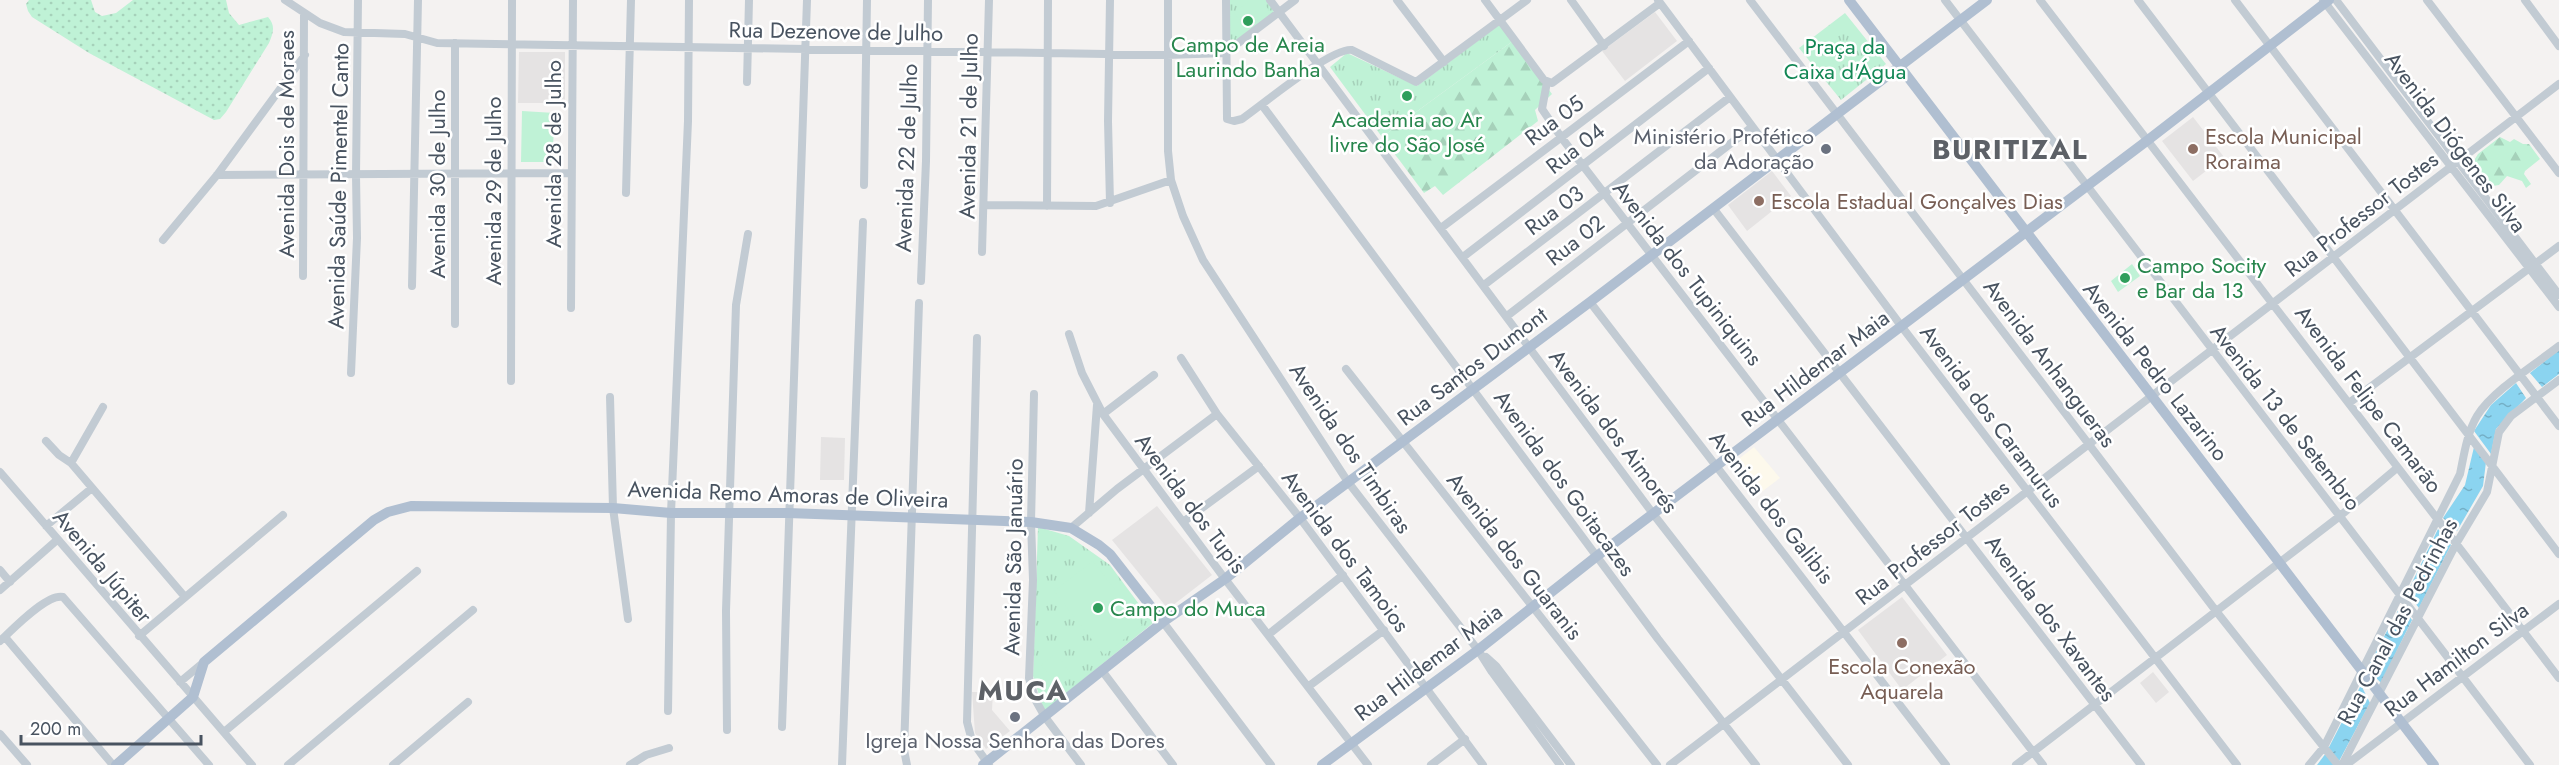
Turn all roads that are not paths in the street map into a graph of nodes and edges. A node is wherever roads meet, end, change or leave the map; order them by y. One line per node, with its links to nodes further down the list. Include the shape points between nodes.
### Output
1 (285, 0): 34 (street, Rua Dezenove de Julho)
2 (358, 0): 38 (street, Avenida Saúde Pimentel Canto)
3 (418, 0): 39 (street)
4 (512, 0): 42 (street, Avenida 29 de Julho)
5 (573, 0): 43 (street, Avenida 28 de Julho)
6 (631, 0): 44 (street)
7 (690, 0): 45 (street)
8 (749, 0): 49 (street)
9 (807, 0): 50 (street)
10 (867, 0): 51 (street)
11 (928, 0): 52 (street, Avenida 22 de Julho)
12 (989, 0): 53 (street, Avenida 21 de Julho)
13 (1048, 0): 54 (street)
14 (1110, 0): 55 (street)
15 (1168, 0): 58 (street, Avenida dos Timbiras)
16 (1226, 0): 56 (street)
17 (1270, 0): 35 (street, Avenida dos Aimorés)
18 (1295, 0): 35 (street)
19 (1397, 0): 59 (street)
20 (1485, 0): 36 (street)
21 (1527, 0): 36 (street)
22 (1571, 0): 46 (street)
23 (1750, 0): 69 (street, Avenida Anhangueras)
24 (1848, 0): 61 (main road, Avenida Pedro Lazarino)
25 (1945, 0): 37 (street, Avenida 13 de Setembro)
26 (1986, 0): 37 (main road, Rua Santos Dumont)
27 (2040, 0): 73 (street, Avenida Felipe Camarão)
28 (2138, 0): 66 (street)
29 (2235, 0): 47 (street)
30 (2427, 0): 70 (street)
31 (2525, 0): 48 (street)
32 (1659, 1): 40 (street, Avenida dos Caramurus); 46 (street)
33 (2329, 1): 47 (main road, Rua Hildemar Maia); 75 (street, Avenida Diógenes Silva)
34 (304, 13): 38 (street, Rua Dezenove de Julho, via 344,32); 57 (street, Avenida Dois de Moraes)
35 (1279, 13): 56 (street); 60 (street, Avenida dos Aimorés)
36 (1501, 20): 59 (street); 64 (street)
37 (1960, 20): 61 (main road, Rua Santos Dumont); 87 (street, Avenida 13 de Setembro)
38 (359, 33): 39 (street, Rua Dezenove de Julho, via 398,33); 84 (street, Avenida Saúde Pimentel Canto)
39 (417, 38): 41 (street, Rua Dezenove de Julho); 79 (street)
40 (1689, 41): 62 (street, Avenida dos Caramurus); 72 (street, Rua 05)
41 (455, 43): 42 (street, Rua Dezenove de Julho); 80 (street, Avenida 30 de Julho)
42 (510, 44): 43 (street, Rua Dezenove de Julho); 81 (street, Avenida 29 de Julho)
43 (572, 44): 44 (street, Rua Dezenove de Julho); 77 (street, Avenida 28 de Julho)
44 (630, 45): 45 (street, Rua Dezenove de Julho); 88 (street)
45 (689, 46): 49 (street, Rua Dezenove de Julho); 164 (street)
46 (1604, 46): 64 (street, via 1554,82)
47 (2270, 46): 66 (main road, Rua Hildemar Maia); 94 (street)
48 (2559, 46)
49 (748, 47): 50 (street, Rua Dezenove de Julho); 63 (street)
50 (807, 48): 51 (street, Rua Dezenove de Julho); 165 (street)
51 (867, 49): 52 (street, Rua Dezenove de Julho); 86 (street)
52 (927, 51): 53 (street, Rua Dezenove de Julho); 109 (street, Avenida 22 de Julho)
53 (988, 51): 54 (street, Rua Dezenove de Julho); 91 (street, Avenida 21 de Julho)
54 (1048, 51): 55 (street, Rua Dezenove de Julho); 92 (street)
55 (1109, 52): 58 (street, Rua Dezenove de Julho); 90 (street)
56 (1225, 53): 58 (street, Rua Dezenove de Julho); 68 (street, via 1227,119 1242,119)
57 (305, 54): 82 (street); 83 (street, Avenida Dois de Moraes)
58 (1167, 54): 85 (street, Avenida dos Timbiras)
59 (1444, 62): 60 (street, via 1416,82 1352,50 1338,52)
60 (1319, 63): 68 (street); 97 (street, Avenida dos Aimorés)
61 (1898, 67): 69 (main road, Rua Santos Dumont); 98 (main road, Avenida Pedro Lazarino)
62 (1709, 68): 67 (street, Avenida dos Caramurus); 76 (street, Rua 04)
63 (747, 82)
64 (1548, 82): 72 (street, Avenida dos Tupiniquins, via 1542,109)
65 (2559, 84): 70 (street, Rua Professor Tostes)
66 (2209, 94): 73 (main road, Rua Hildemar Maia); 105 (street)
67 (1730, 97): 71 (street, Avenida dos Caramurus); 89 (street, Rua 03)
68 (1262, 105): 136 (street, Avenida dos Goitacazes)
69 (1836, 113): 74 (main road, Rua Santos Dumont); 108 (street, Avenida Anhangueras)
70 (2517, 118): 75 (street, Rua Professor Tostes); 78 (street)
71 (1752, 127): 74 (street, Avenida dos Caramurus); 96 (street, Rua 02)
72 (1561, 137): 76 (street, Avenida dos Tupiniquins); 97 (street, Rua 05)
73 (2148, 140): 87 (main road, Rua Hildemar Maia); 115 (street, Avenida Felipe Camarão)
74 (1775, 159): 93 (main road, Rua Santos Dumont); 121 (street, Avenida dos Caramurus)
75 (2456, 164): 94 (street, Rua Professor Tostes); 106 (street, Avenida Diógenes Silva)
76 (1582, 165): 89 (street, Avenida dos Tupiniquins); 104 (street, Rua 04)
77 (570, 173): 81 (street); 117 (street, Avenida 28 de Julho)
78 (2559, 173)
79 (414, 174): 80 (street); 84 (street); 111 (street)
80 (455, 174): 81 (street); 120 (street, Avenida 30 de Julho)
81 (511, 174): 135 (street, Avenida 29 de Julho)
82 (216, 175): 83 (street); 100 (street)
83 (305, 175): 84 (street); 107 (street, Avenida Dois de Moraes)
84 (356, 175): 130 (street, Avenida Saúde Pimentel Canto)
85 (1171, 180): 90 (street); 159 (street, Avenida dos Timbiras, via 1203,260)
86 (864, 185)
87 (2086, 186): 98 (main road, Rua Hildemar Maia); 126 (street, Avenida 13 de Setembro)
88 (626, 193)
89 (1604, 195): 96 (street, Avenida dos Tupiniquins); 110 (street, Rua 03)
90 (1110, 203): 92 (street, via 1083,208)
91 (985, 205): 92 (street); 102 (street, Avenida 21 de Julho)
92 (1047, 206)
93 (1713, 208): 103 (main road, Rua Santos Dumont); 131 (street, Avenida dos Xavantes)
94 (2395, 210): 105 (street, Rua Professor Tostes); 118 (street)
95 (863, 222): 168 (street)
96 (1627, 223): 103 (street, Avenida dos Tupiniquins); 119 (street, Rua 02)
97 (1441, 228): 104 (street, Avenida dos Aimorés)
98 (2026, 232): 108 (main road, Rua Hildemar Maia); 140 (main road, Avenida Pedro Lazarino)
99 (748, 234): 163 (street, via 736,305)
100 (163, 240)
101 (2559, 246): 106 (street)
102 (982, 252)
103 (1651, 255): 113 (main road, Rua Santos Dumont); 146 (street, Avenida dos Tupiniquins)
104 (1463, 257): 110 (street, Avenida dos Aimorés)
105 (2333, 258): 115 (street, Rua Professor Tostes); 128 (street)
106 (2533, 267): 112 (street, Avenida Diógenes Silva); 116 (street, Avenida Diógenes Silva); 118 (street)
107 (303, 276)
108 (1963, 279): 121 (main road, Rua Hildemar Maia); 151 (street, Avenida Anhangueras)
109 (921, 281)
110 (1484, 285): 119 (street, Avenida dos Aimorés)
111 (412, 286)
112 (2559, 295)
113 (1590, 302): 125 (main road, Rua Santos Dumont); 155 (street, Avenida dos Galibis)
114 (919, 303): 171 (street)
115 (2274, 305): 126 (street, Rua Professor Tostes); 141 (street, Avenida Felipe Camarão)
116 (2559, 307)
117 (571, 308)
118 (2472, 311): 128 (street); 133 (street)
119 (1507, 316): 125 (street, Avenida dos Aimorés)
120 (455, 324)
121 (1902, 327): 131 (main road, Rua Hildemar Maia); 161 (street, Avenida dos Caramurus)
122 (1069, 334): 142 (street, Avenida dos Tupis)
123 (977, 338): 173 (street)
124 (2559, 346): 133 (street, Rua Canal das Pedrinhas)
125 (1529, 347): 136 (main road, Rua Santos Dumont); 169 (street, Avenida dos Aimorés)
126 (2212, 351): 140 (street, Rua Professor Tostes); 170 (street, Avenida 13 de Setembro)
127 (1181, 358): 145 (street, Avenida dos Tamoios)
128 (2410, 358): 141 (street); 148 (street)
129 (1346, 369): 150 (street, Avenida dos Guaranis)
130 (351, 373)
131 (1840, 373): 146 (main road, Rua Hildemar Maia); 179 (street, Avenida dos Xavantes)
132 (1154, 375): 144 (street)
133 (2522, 377): 138 (street); 148 (street, Rua Canal das Pedrinhas, via 2488,402 2477,416)
134 (2559, 380): 138 (street, Rua Canal das Pedrinhas)
135 (511, 381)
136 (1473, 388): 150 (main road, Rua Santos Dumont); 183 (street, Avenida dos Goitacazes)
137 (1034, 394): 175 (street, Avenida São Januário)
138 (2535, 395): 147 (street); 152 (street, Rua Canal das Pedrinhas, via 2499,432)
139 (610, 397): 162 (street)
140 (2151, 399): 151 (street, Rua Professor Tostes); 184 (main road, Avenida Pedro Lazarino)
141 (2349, 403): 156 (street, Avenida Felipe Camarão)
142 (1097, 404): 144 (street, Avenida dos Tupis); 166 (street)
143 (103, 407): 153 (street)
144 (1103, 414): 157 (street, Avenida dos Tupis)
145 (1217, 414): 154 (street, Avenida dos Tamoios); 157 (street)
146 (1779, 420): 155 (main road, Rua Hildemar Maia); 190 (street, Avenida dos Tupiniquins)
147 (2559, 426)
148 (2470, 437): 152 (street); 174 (street, Rua Canal das Pedrinhas, via 2460,474)
149 (46, 441): 153 (street)
150 (1402, 443): 159 (main road, Rua Santos Dumont); 195 (street, Avenida dos Guaranis)
151 (2089, 445): 161 (street, Rua Professor Tostes); 197 (street, Avenida Anhangueras)
152 (2490, 462): 181 (street, Rua Canal das Pedrinhas, via 2487,492); 182 (street)
153 (71, 463): 160 (street)
154 (1259, 466): 172 (street, Avenida dos Tamoios); 176 (street)
155 (1718, 466): 169 (main road, Rua Hildemar Maia); 203 (street, Avenida dos Galibis)
156 (2397, 468): 170 (street); 174 (street, Avenida Felipe Camarão)
157 (1143, 469): 166 (street); 176 (street, Avenida dos Tupis)
158 (0, 472): 177 (street, Avenida Júpiter)
159 (1348, 482): 172 (main road, Rua Santos Dumont); 207 (street, Avenida dos Timbiras)
160 (92, 488): 177 (street); 193 (street)
161 (2027, 492): 179 (street, Rua Professor Tostes); 208 (street, Avenida dos Caramurus)
162 (613, 508): 164 (main road, Avenida Remo Amoras de Oliveira); 199 (street); 209 (main road, Avenida Remo Amoras de Oliveira, via 398,508 374,520)
163 (729, 512): 164 (main road, Avenida Remo Amoras de Oliveira); 165 (main road, Avenida Remo Amoras de Oliveira); 228 (street)
164 (671, 513): 222 (street)
165 (788, 513): 168 (main road, Avenida Remo Amoras de Oliveira); 227 (street)
166 (1089, 513): 178 (street)
167 (283, 515): 193 (street)
168 (851, 515): 171 (main road, Avenida Remo Amoras de Oliveira); 244 (street)
169 (1654, 515): 183 (main road, Rua Hildemar Maia); 214 (street, Avenida dos Aimorés)
170 (2340, 516): 184 (street); 192 (street, Avenida 13 de Setembro)
171 (912, 518): 173 (main road, Avenida Remo Amoras de Oliveira); 245 (street, via 904,750)
172 (1300, 518): 187 (street, Avenida dos Tamoios); 188 (main road, Rua Santos Dumont)
173 (971, 519): 175 (main road, Avenida Remo Amoras de Oliveira); 236 (street, via 967,723 972,741)
174 (2439, 521): 181 (street, Avenida Felipe Camarão); 192 (street, Rua Canal das Pedrinhas)
175 (1031, 522): 178 (main road, Avenida Remo Amoras de Oliveira); 223 (street, Avenida São Januário, via 1029,678)
176 (1183, 522): 188 (street, Avenida dos Tupis)
177 (46, 526): 180 (street, Avenida Júpiter)
178 (1071, 528): 200 (main road, Avenida Remo Amoras de Oliveira, via 1110,554)
179 (1967, 538): 190 (street, Rua Professor Tostes); 221 (street, Avenida dos Xavantes)
180 (57, 540): 189 (street); 205 (street, Avenida Júpiter)
181 (2454, 542): 198 (street, Rua Canal das Pedrinhas); 202 (street, Avenida Felipe Camarão)
182 (2559, 554)
183 (1597, 556): 195 (main road, Rua Hildemar Maia); 226 (street, Avenida dos Goitacazes)
184 (2280, 562): 197 (street); 210 (main road, Avenida Pedro Lazarino)
185 (0, 570): 189 (street)
186 (417, 571): 229 (street)
187 (1343, 575): 201 (street, Avenida dos Tamoios); 204 (street)
188 (1225, 579): 200 (main road, Rua Santos Dumont); 204 (street, Avenida dos Tupis)
189 (10, 582): 191 (street)
190 (1905, 584): 203 (street, Rua Professor Tostes); 235 (street, Avenida dos Tupiniquins)
191 (0, 590)
192 (2401, 596): 198 (street, Avenida 13 de Setembro); 210 (street, Rua Canal das Pedrinhas)
193 (185, 597): 205 (street)
194 (2559, 604): 202 (street, Rua Hamilton Silva)
195 (1533, 607): 207 (main road, Rua Hildemar Maia); 255 (street, Avenida dos Guaranis)
196 (473, 610): 241 (street)
197 (2216, 611): 208 (street); 234 (street, Avenida Anhangueras)
198 (2415, 614): 212 (street); 218 (street, Rua Canal das Pedrinhas)
199 (628, 620)
200 (1162, 622): 211 (main road, Rua Santos Dumont); 248 (street)
201 (1384, 630): 216 (street); 217 (street, Avenida dos Tamoios)
202 (2524, 630): 212 (street, Rua Hamilton Silva); 213 (street, Avenida Felipe Camarão)
203 (1846, 632): 214 (street, Rua Professor Tostes); 259 (street, Avenida dos Galibis)
204 (1269, 634): 216 (street, Avenida dos Tupis)
205 (139, 636): 215 (street, Avenida Júpiter)
206 (2, 639): 224 (street, via 48,600 63,597); 238 (street)
207 (1478, 650): 217 (main road, Rua Hildemar Maia); 253 (street, Avenida dos Timbiras); 254 (street, Avenida dos Timbiras, via 1496,666)
208 (2156, 658): 221 (street); 263 (street, Avenida dos Caramurus)
209 (204, 662): 215 (street); 219 (main road)
210 (2363, 671): 218 (main road, Avenida Pedro Lazarino); 234 (street, Rua Canal das Pedrinhas)
211 (1103, 672): 223 (main road, Rua Santos Dumont); 247 (street)
212 (2462, 677): 225 (street, Rua Hamilton Silva); 267 (street)
213 (2559, 678)
214 (1783, 679): 226 (street, Rua Professor Tostes); 258 (street, Avenida dos Aimorés)
215 (180, 682): 219 (street, Avenida Júpiter)
216 (1309, 686): 232 (street, Avenida dos Tupis)
217 (1427, 687): 231 (street, Avenida dos Tamoios); 232 (main road, Rua Hildemar Maia)
218 (2376, 687): 225 (main road, Avenida Pedro Lazarino); 265 (street, Rua Canal das Pedrinhas)
219 (193, 697): 224 (main road); 229 (street, Avenida Júpiter)
220 (468, 702): 242 (street)
221 (2095, 705): 235 (street); 262 (street, Avenida dos Xavantes)
222 (668, 711)
223 (1045, 717): 236 (main road, Rua Santos Dumont); 246 (street, Avenida São Januário)
224 (168, 719): 238 (main road); 239 (street)
225 (2402, 722): 265 (street, Rua Hamilton Silva); 266 (main road, Avenida Pedro Lazarino)
226 (1724, 725): 256 (street, Rua Professor Tostes); 257 (street, Avenida dos Goitacazes)
227 (782, 728)
228 (727, 730)
229 (224, 732): 240 (street, Avenida Júpiter)
230 (0, 734): 237 (street)
231 (1465, 739): 251 (street); 252 (street, Avenida dos Tamoios)
232 (1351, 744): 249 (main road, Rua Hildemar Maia); 250 (street, Avenida dos Tupis)
233 (669, 748): 243 (street)
234 (2324, 748): 264 (street, Rua Canal das Pedrinhas); 265 (street, Avenida Anhangueras)
235 (2033, 752): 260 (street); 261 (street, Avenida dos Tupiniquins)
236 (986, 764)
237 (27, 765)
238 (115, 765)
239 (208, 765)
240 (252, 765)
241 (288, 765)
242 (393, 765)
243 (630, 765)
244 (842, 765)
245 (907, 765)
246 (1081, 765)
247 (1173, 765)
248 (1271, 765)
249 (1322, 765)
250 (1368, 765)
251 (1431, 765)
252 (1483, 765)
253 (1560, 765)
254 (1571, 765)
255 (1657, 765)
256 (1670, 765)
257 (1756, 765)
258 (1848, 765)
259 (1946, 765)
260 (2016, 765)
261 (2043, 765)
262 (2141, 765)
263 (2237, 765)
264 (2309, 765)
265 (2342, 765)
266 (2434, 765)
267 (2530, 765)

